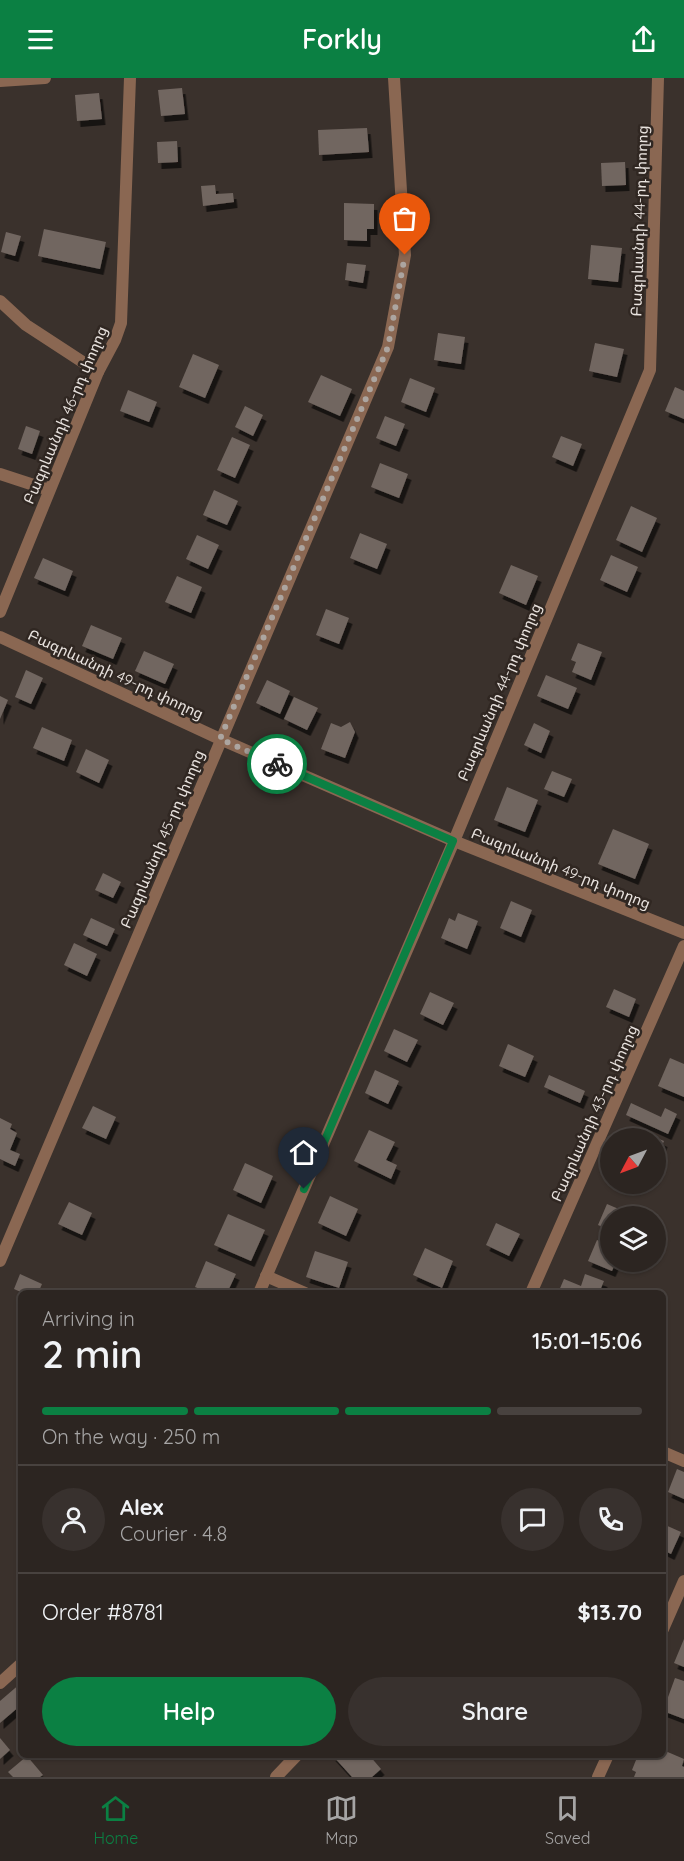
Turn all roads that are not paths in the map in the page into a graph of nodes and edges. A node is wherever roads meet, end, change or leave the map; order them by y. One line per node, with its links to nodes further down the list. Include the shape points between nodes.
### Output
1 (45, 78): 5 (street)
2 (130, 78): 7 (street, Բագրևանդի 46-րդ փողոց, via 121,323)
3 (394, 78): 12 (street, Բագրևանդի 45-րդ փողոց, via 405,255 388,347)
4 (658, 78): 13 (street, Բագրևանդի 44-րդ փողոց, via 650,370)
5 (0, 81)
6 (0, 302): 7 (street, via 26,325)
7 (98, 372): 9 (street, Բագրևանդի 46-րդ փողոց)
8 (0, 474): 9 (street)
9 (49, 490): 10 (street, Բագրևանդի 46-րդ փողոց)
10 (0, 612)
11 (0, 636): 12 (street, Բագրևանդի 49-րդ փողոց)
12 (220, 739): 13 (street, Բագրևանդի 49-րդ փողոց); 16 (street, Բագրևանդի 45-րդ փողոց)
13 (453, 841): 14 (street, Բագրևանդի 49-րդ փողոց); 17 (street, Բագրևանդի 44-րդ փողոց)
14 (684, 933)
15 (684, 946): 20 (street, Բագրևանդի 43-րդ փողոց)
16 (0, 1261)
17 (266, 1276): 18 (street, Բագրևանդի 44-րդ փողոց); 19 (street)
18 (260, 1290)
19 (298, 1290)
20 (532, 1290)
21 (666, 1453): 22 (street)
22 (684, 1461)
23 (684, 1581): 24 (street)
24 (666, 1622)
25 (18, 1667): 26 (street)
26 (0, 1683)
27 (294, 1758): 29 (street)
28 (607, 1758): 30 (street)
29 (276, 1777)
30 (598, 1777)

